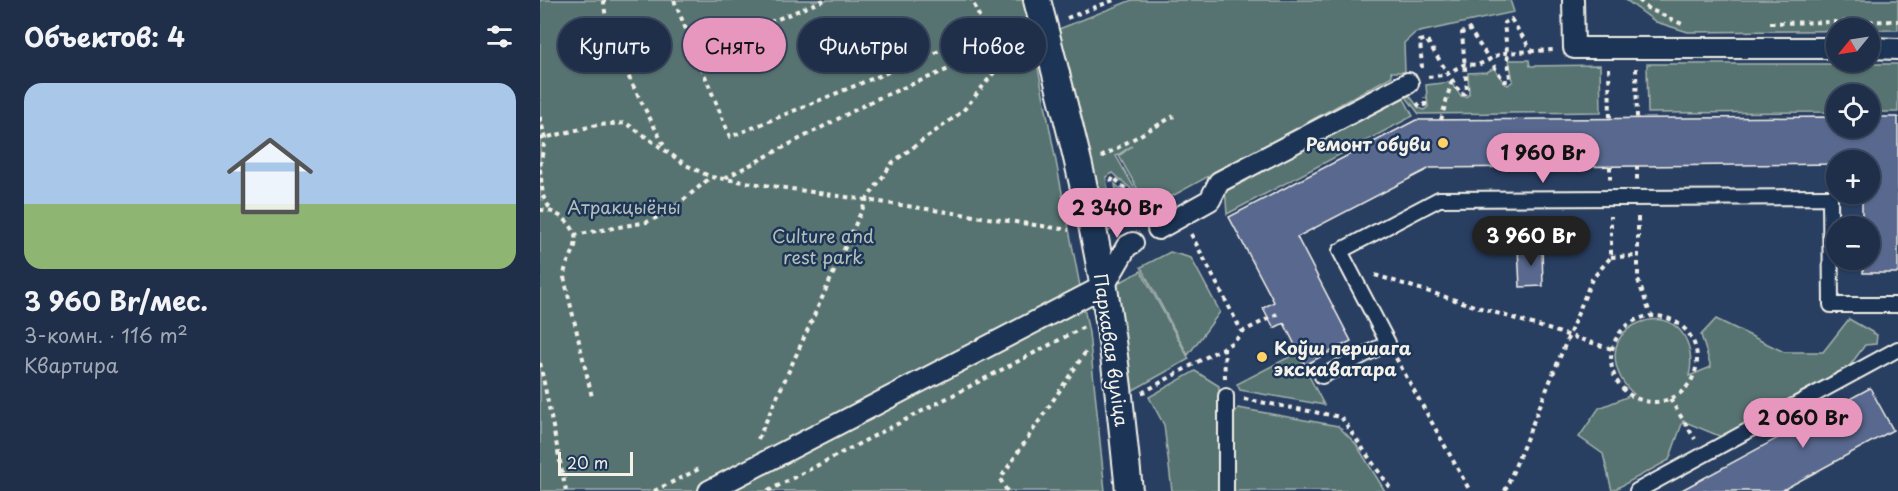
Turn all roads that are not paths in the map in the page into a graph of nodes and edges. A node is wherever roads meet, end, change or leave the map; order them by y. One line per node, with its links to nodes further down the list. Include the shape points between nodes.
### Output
1 (1037, 0): 9 (street, Паркавая вуліца, via 1033,34 1080,169)
2 (1573, 0): 3 (street, via 1574,48)
3 (1826, 48)
4 (1880, 48): 5 (street)
5 (1898, 48)
6 (1415, 84): 7 (street, via 1219,182 1210,200)
7 (1158, 229)
8 (1132, 243): 9 (street)
9 (1104, 286): 14 (street); 15 (street, Паркавая вуліца)
10 (1898, 305): 12 (lane, via 1831,305 1830,197 1439,200 1340,251 1388,343)
11 (1898, 349): 17 (lane)
12 (1322, 376)
13 (1226, 396): 16 (lane)
14 (710, 491)
15 (1129, 491)
16 (1226, 491)
17 (1637, 491)

